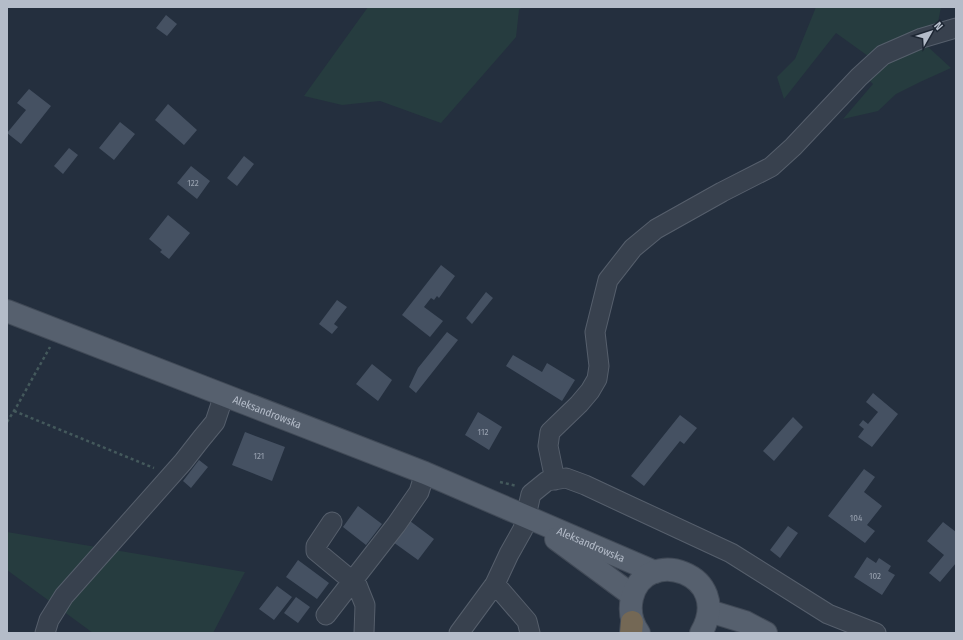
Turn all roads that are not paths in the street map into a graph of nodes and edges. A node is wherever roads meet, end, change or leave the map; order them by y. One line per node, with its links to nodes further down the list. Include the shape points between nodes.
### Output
1 (956, 28): 5 (street, via 922,38 882,55 771,167 656,229 633,248 608,280 595,332 599,366 597,379 579,404 550,432 548,446)
2 (7, 311): 3 (main road, Aleksandrowska)
3 (224, 395): 4 (main road, Aleksandrowska); 15 (street, via 215,422 64,596 49,620)
4 (425, 473): 6 (main road, Aleksandrowska); 9 (street, via 419,492)
5 (556, 480): 6 (street, via 547,481 531,494); 21 (street, via 566,478 585,485 731,553 828,614)
6 (526, 517): 8 (main road, Aleksandrowska); 10 (street, via 523,529); 11 (main road, Aleksandrowska)
7 (332, 522): 9 (street, via 316,546 316,551)
8 (655, 572): 11 (main road, via 646,577); 12 (main road, via 668,569 681,571 692,577 702,586)
9 (352, 581): 13 (street); 16 (street, via 357,585 366,605)
10 (495, 584): 17 (street); 18 (street, via 527,621)
11 (632, 595): 14 (main road, via 630,609)
12 (709, 611): 19 (main road); 20 (main road, via 745,622)
13 (326, 615)
14 (634, 629)
15 (45, 633)
16 (364, 633)
17 (459, 633)
18 (530, 633)
19 (701, 633)
20 (766, 633)
21 (876, 633)

